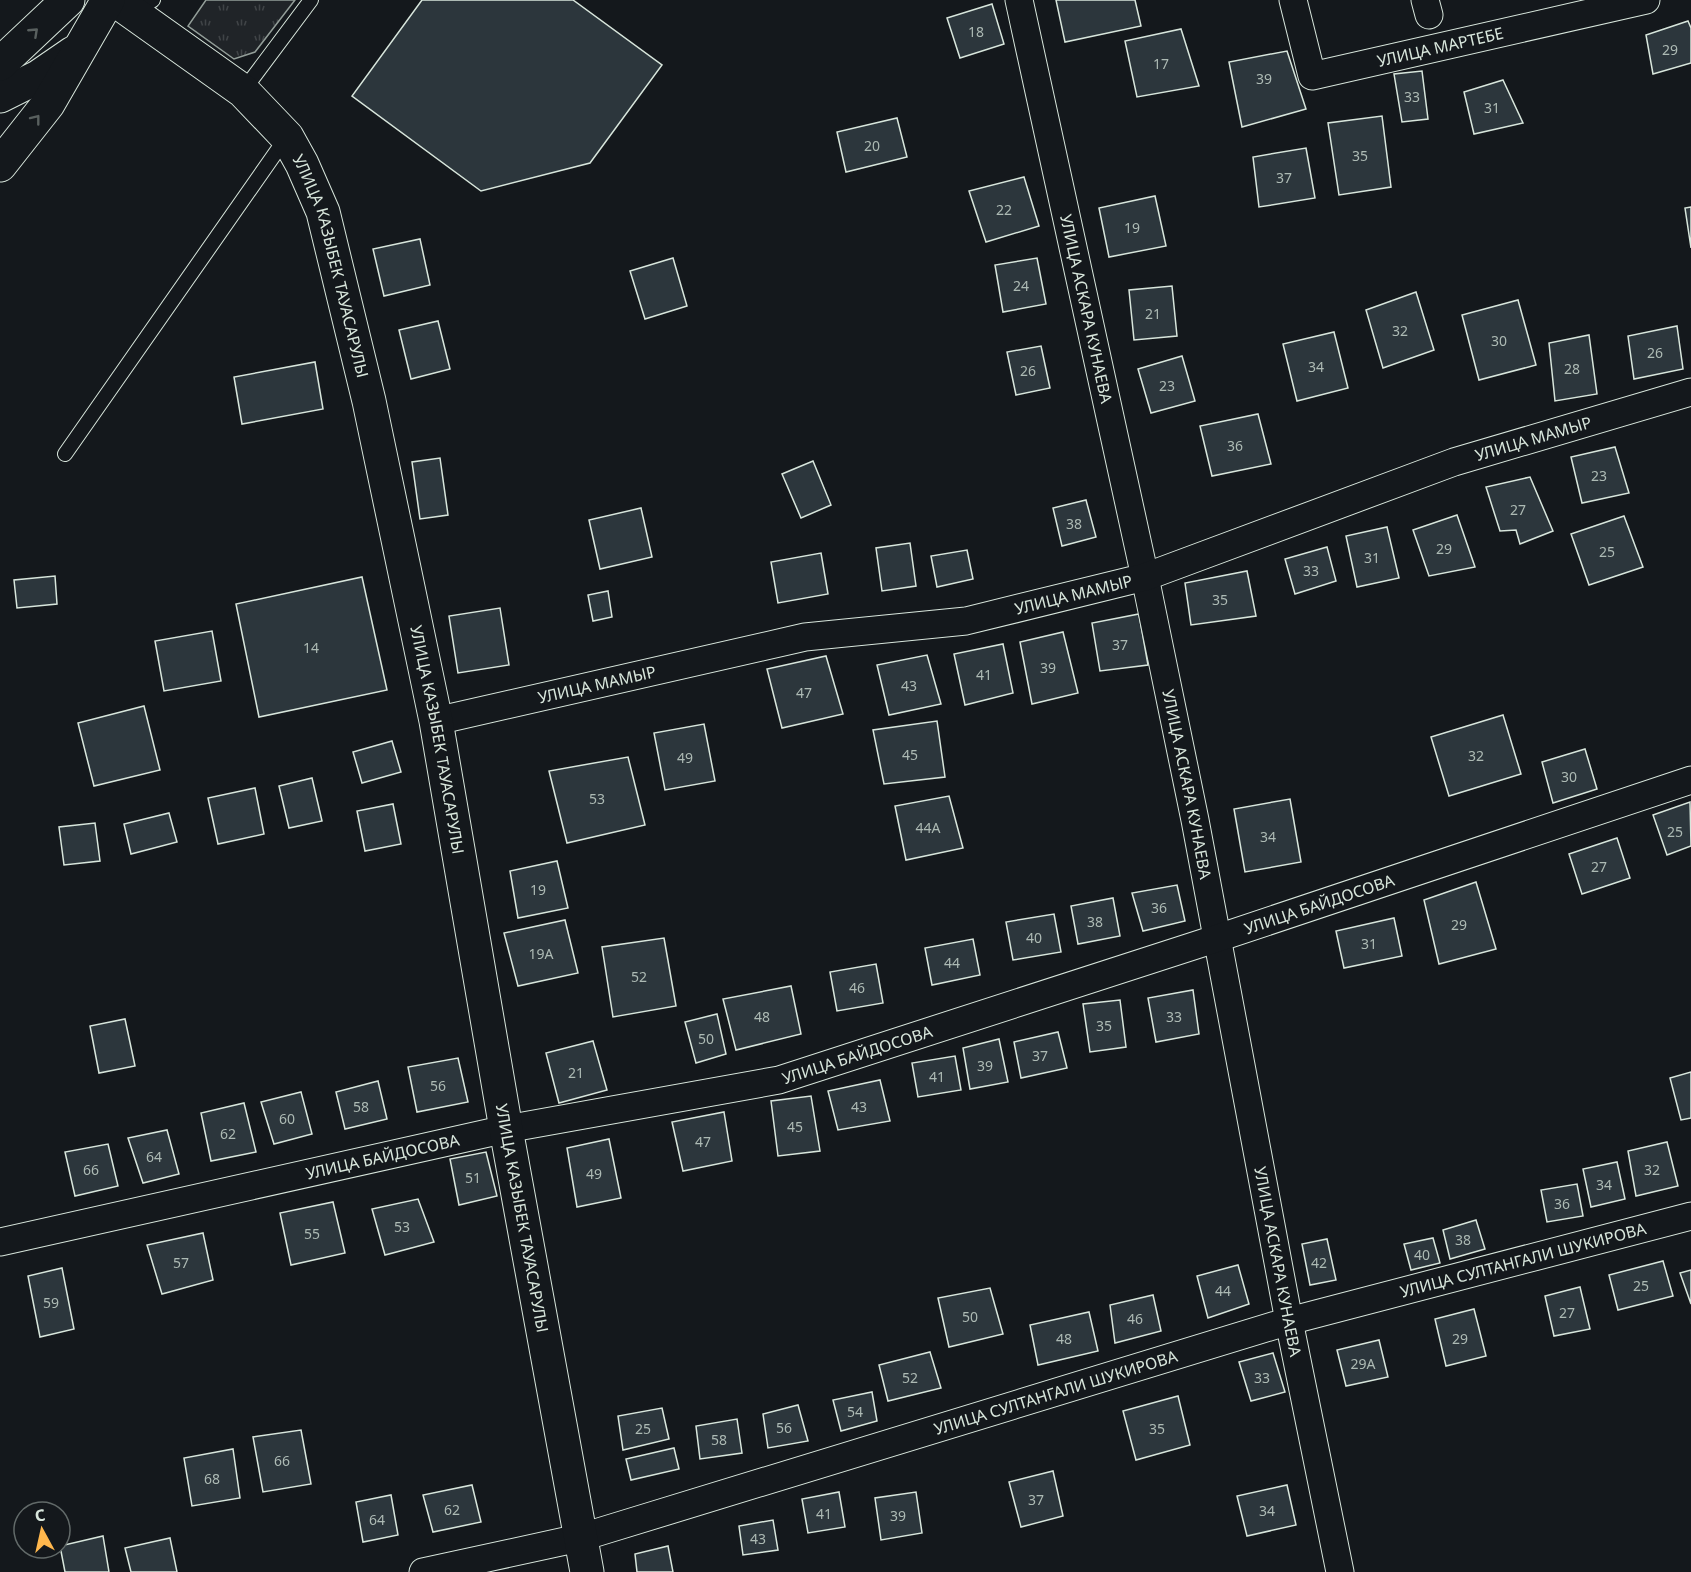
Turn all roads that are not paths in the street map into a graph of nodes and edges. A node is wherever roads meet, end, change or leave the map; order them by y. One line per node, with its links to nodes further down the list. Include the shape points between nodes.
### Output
1 (68, 0): 8 (street, one-way to 1)
2 (311, 0): 9 (lane)
3 (1019, 0): 15 (street, УЛИЦА АСКАРА КУНАЕВА)
4 (1646, 0): 5 (street, УЛИЦА МАРТЕБЕ, via 1312,76)
5 (1297, 1)
6 (127, 3): 7 (street); 9 (street, УЛИЦА КАЗЫБЕК ТАУАСАРУЛЫ)
7 (79, 50): 10 (street); 12 (street, one-way to 7, via 48,104)
8 (0, 64)
9 (243, 91): 11 (street, УЛИЦА КАЗЫБЕК ТАУАСАРУЛЫ)
10 (0, 96)
11 (287, 137): 14 (lane); 16 (street, УЛИЦА КАЗЫБЕК ТАУАСАРУЛЫ, via 323,212 369,401)
12 (0, 165)
13 (1691, 392): 15 (street, УЛИЦА МАМЫР, via 1454,462)
14 (65, 454)
15 (1145, 577): 16 (street, УЛИЦА МАМЫР, via 966,621 805,637); 18 (street, УЛИЦА АСКАРА КУНАЕВА)
16 (436, 722): 19 (street, УЛИЦА КАЗЫБЕК ТАУАСАРУЛЫ)
17 (1691, 780): 18 (street, УЛИЦА БАЙДОСОВА)
18 (1218, 938): 19 (street, УЛИЦА БАЙДОСОВА, via 779,1080); 22 (street, УЛИЦА АСКАРА КУНАЕВА)
19 (506, 1129): 21 (street, УЛИЦА БАЙДОСОВА); 23 (street, УЛИЦА КАЗЫБЕК ТАУАСАРУЛЫ)
20 (1691, 1216): 22 (street, УЛИЦА СУЛТАНГАЛИ ШУКИРОВА)
21 (0, 1242)
22 (1289, 1321): 23 (street, УЛИЦА СУЛТАНГАЛИ ШУКИРОВА); 26 (street, УЛИЦА АСКАРА КУНАЕВА)
23 (579, 1538): 24 (street, УЛИЦА СУЛТАНГАЛИ ШУКИРОВА); 25 (street, УЛИЦА КАЗЫБЕК ТАУАСАРУЛЫ)
24 (423, 1572)
25 (586, 1572)
26 (1340, 1572)

